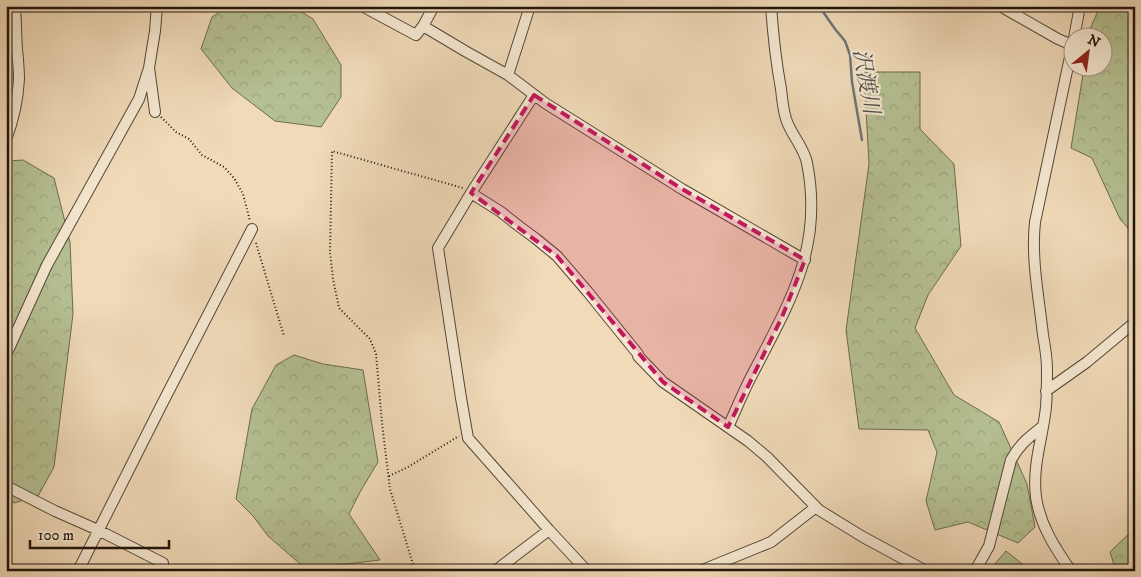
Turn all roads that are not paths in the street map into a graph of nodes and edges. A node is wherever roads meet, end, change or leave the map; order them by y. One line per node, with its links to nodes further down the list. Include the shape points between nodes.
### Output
1 (15, 6): 17 (street, via 19,80 13,120)
2 (156, 6): 12 (street)
3 (362, 6): 9 (street, via 416,35)
4 (434, 6): 9 (street)
5 (530, 6): 13 (street)
6 (771, 6): 20 (street, via 774,54 786,118 807,162 812,204)
7 (1000, 6): 11 (street)
8 (1080, 6): 10 (street)
9 (423, 26): 13 (street)
10 (1075, 28)
11 (1064, 39)
12 (149, 68): 16 (street); 22 (street, via 139,99 47,265)
13 (508, 75): 15 (street)
14 (1065, 78): 23 (street, via 1033,237 1047,366)
15 (534, 95): 18 (street); 20 (street, via 682,189)
16 (155, 112)
17 (6, 140)
18 (471, 193): 24 (street, via 557,256 663,382); 29 (street, via 438,248 468,438)
19 (252, 229): 28 (street)
20 (805, 260): 24 (street, via 782,317)
21 (1135, 322): 23 (street)
22 (6, 355)
23 (1046, 391): 25 (street)
24 (728, 427): 27 (street, via 767,457)
25 (1042, 427): 36 (street, via 1017,449 1011,460 989,546); 37 (street, via 1034,476 1036,497 1041,519)
26 (6, 486): 28 (street)
27 (816, 507): 34 (street, via 772,542); 35 (street, via 862,537)
28 (98, 530): 30 (street); 31 (street, via 163,563)
29 (549, 530): 32 (street); 33 (street)
30 (78, 571)
31 (162, 571)
32 (495, 571)
33 (588, 571)
34 (700, 571)
35 (926, 571)
36 (975, 571)
37 (1071, 571)

